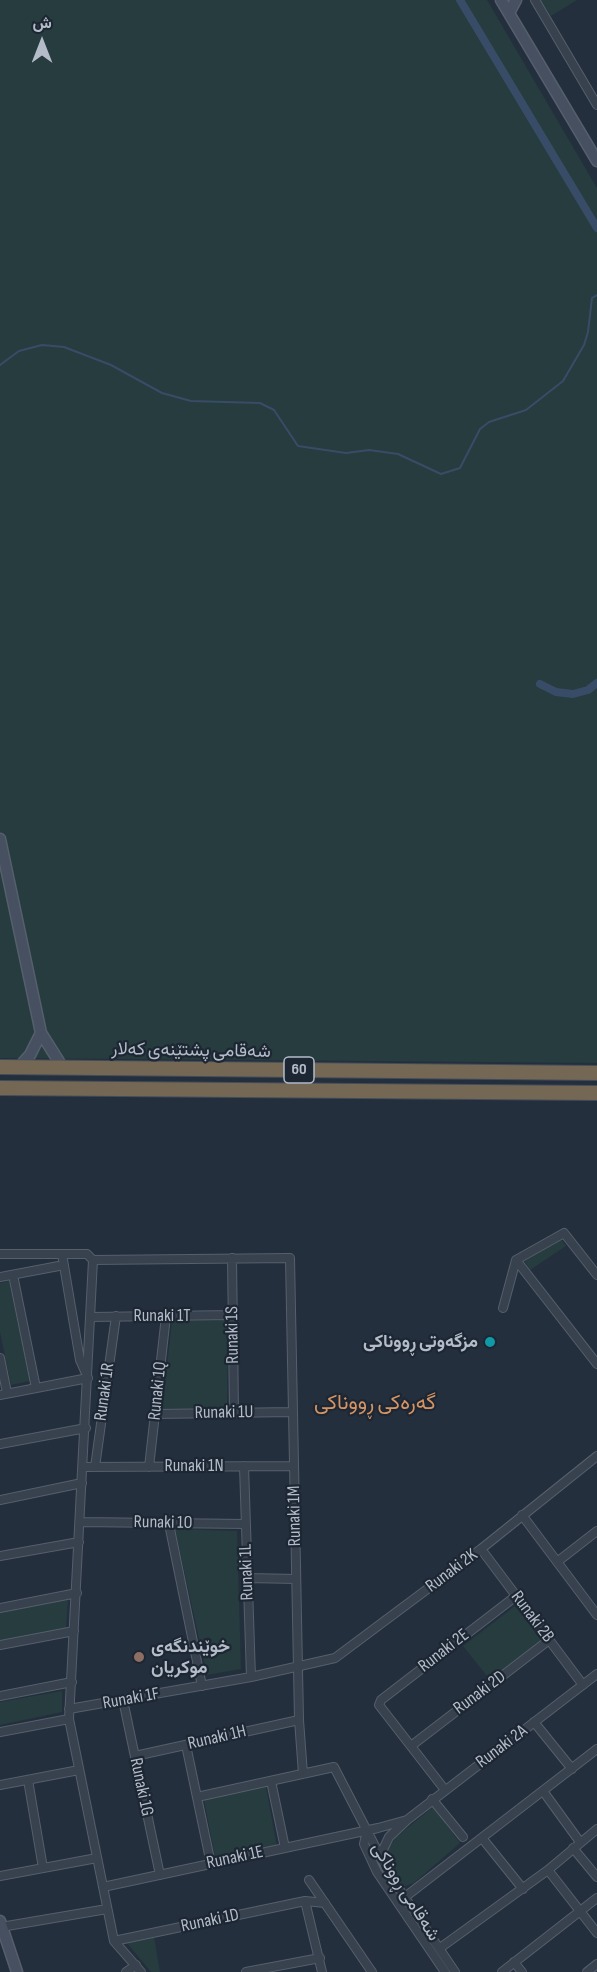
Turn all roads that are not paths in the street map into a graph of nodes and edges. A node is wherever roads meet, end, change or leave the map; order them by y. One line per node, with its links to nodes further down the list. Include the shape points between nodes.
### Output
1 (501, 0): 4 (main road)
2 (516, 0): 4 (main road)
3 (535, 0): 5 (street)
4 (509, 13): 7 (main road)
5 (594, 92): 6 (street)
6 (597, 105)
7 (597, 161)
8 (0, 839): 9 (main road)
9 (41, 1034): 11 (main road); 12 (main road)
10 (0, 1067): 11 (highway, شەقامی پشتێنەی کەلار / 60)
11 (19, 1067): 12 (highway, شەقامی پشتێنەی کەلار / 60)
12 (63, 1068): 13 (highway, شەقامی پشتێنەی کەلار / 60)
13 (429, 1071): 14 (highway, شەقامی پشتێنەی کەلار / 60); 16 (highway, via 425,1082)
14 (597, 1073)
15 (0, 1088): 16 (highway, شەقامی پشتێنەی کەلار / 60)
16 (430, 1092): 17 (highway, شەقامی پشتێنەی کەلار / 60)
17 (597, 1093)
18 (0, 1254): 19 (street)
19 (62, 1254): 21 (street, via 87,1254); 23 (street)
20 (232, 1258): 21 (street); 30 (street, Runaki 1S); 37 (street, Runaki 1M, via 290,1258)
21 (93, 1260): 31 (street)
22 (516, 1260): 25 (street, via 564,1233); 27 (street); 33 (street)
23 (64, 1265): 24 (street); 34 (street, via 80,1360)
24 (13, 1275): 26 (street); 35 (street)
25 (597, 1275)
26 (0, 1277)
27 (503, 1308)
28 (116, 1316): 29 (street, Runaki 1T); 31 (street, Runaki 1T); 46 (street, Runaki 1R)
29 (166, 1316): 30 (street, Runaki 1T); 39 (street, Runaki 1Q)
30 (233, 1316): 38 (street, Runaki 1S)
31 (92, 1317): 34 (street)
32 (0, 1358): 36 (street)
33 (597, 1364)
34 (88, 1378): 35 (street); 40 (street)
35 (36, 1388): 36 (street)
36 (4, 1394)
37 (292, 1412): 38 (street, Runaki 1U); 44 (street, Runaki 1M)
38 (234, 1413): 39 (street, Runaki 1U)
39 (155, 1414): 47 (street, Runaki 1Q)
40 (86, 1428): 41 (street); 45 (street)
41 (0, 1444)
42 (597, 1456): 50 (street, Runaki 2K)
43 (244, 1466): 44 (street, Runaki 1N); 47 (street, Runaki 1N); 53 (street, Runaki 1L)
44 (294, 1466): 60 (street, Runaki 1M)
45 (83, 1467): 46 (street, Runaki 1N); 48 (street)
46 (95, 1467): 47 (street, Runaki 1N)
47 (149, 1467)
48 (82, 1483): 49 (street); 51 (street)
49 (0, 1500)
50 (522, 1515): 56 (street, Runaki 2K); 58 (street)
51 (80, 1522): 52 (street, Runaki 1O); 55 (street)
52 (169, 1524): 53 (street, Runaki 1O); 74 (street)
53 (246, 1524): 59 (street, Runaki 1L)
54 (597, 1531): 58 (street)
55 (79, 1542): 57 (street); 61 (street)
56 (481, 1549): 62 (street, Runaki 2B); 69 (street, Runaki 2K, via 335,1658)
57 (0, 1556)
58 (557, 1562): 63 (street)
59 (248, 1578): 60 (street); 71 (street, Runaki 1L)
60 (296, 1579): 69 (street, Runaki 1M)
61 (76, 1593): 64 (street); 66 (street)
62 (516, 1596): 67 (street, Runaki 2B); 83 (street, Runaki 2E, via 381,1700 379,1705)
63 (594, 1605): 65 (street)
64 (0, 1608)
65 (597, 1615)
66 (74, 1631): 68 (street); 72 (street)
67 (549, 1640): 73 (street, Runaki 2B); 83 (street, Runaki 2D)
68 (0, 1645)
69 (298, 1668): 71 (street, Runaki 1F); 79 (street, Runaki 1M)
70 (597, 1674): 73 (street, Runaki 2A)
71 (251, 1677): 74 (street, Runaki 1F)
72 (72, 1682): 75 (street); 77 (street)
73 (583, 1685): 80 (street, Runaki 2A)
74 (202, 1686): 76 (street, Runaki 1F)
75 (0, 1696)
76 (123, 1700): 77 (street, Runaki 1F); 85 (street, Runaki 1G)
77 (69, 1709): 78 (street)
78 (69, 1719): 81 (street); 87 (street)
79 (299, 1720): 82 (street, Runaki 1H); 88 (street, Runaki 1M)
80 (534, 1722): 86 (street); 92 (street, Runaki 2A)
81 (0, 1732)
82 (186, 1745): 85 (street, Runaki 1H); 94 (street)
83 (411, 1746): 92 (street)
84 (597, 1749): 86 (street)
85 (135, 1756): 108 (street, Runaki 1G)
86 (572, 1769): 93 (street)
87 (79, 1770): 89 (street); 104 (street)
88 (303, 1773): 90 (street); 97 (street, via 334,1767)
89 (27, 1780): 91 (street); 106 (street)
90 (271, 1781): 94 (street); 102 (street)
91 (0, 1785)
92 (445, 1790): 95 (street, Runaki 2A)
93 (543, 1791): 100 (street); 101 (street)
94 (197, 1797): 105 (street)
95 (432, 1799): 96 (street, Runaki 2A); 99 (street)
96 (407, 1820): 97 (street, Runaki 1E); 103 (street, Runaki 2A, via 389,1837)
97 (367, 1830): 102 (street, Runaki 1E); 103 (street, شەقامی ڕووناکی); 133 (street, شەقامی ڕووناکی, via 364,1844 377,1872)
98 (597, 1830): 101 (street)
99 (463, 1837)
100 (482, 1838): 113 (street); 114 (street)
101 (577, 1845): 107 (street); 110 (street)
102 (285, 1848): 105 (street, Runaki 1E)
103 (380, 1856): 114 (street, شەقامی ڕووناکی)
104 (97, 1858): 106 (street); 112 (street)
105 (211, 1864): 108 (street, Runaki 1E)
106 (43, 1868): 109 (street)
107 (548, 1870): 113 (street); 119 (street)
108 (160, 1875): 112 (street, Runaki 1E)
109 (0, 1876)
110 (597, 1877)
111 (309, 1880): 117 (street)
112 (103, 1887): 118 (street)
113 (523, 1889): 123 (street)
114 (405, 1897): 123 (street, شەقامی ڕووناکی)
115 (597, 1898): 119 (street)
116 (305, 1901): 117 (street, Runaki 1D); 122 (street, Runaki 1D); 124 (street)
117 (325, 1903): 132 (street)
118 (107, 1909): 120 (street); 122 (street)
119 (580, 1912): 121 (street); 125 (street)
120 (1, 1924): 128 (main road)
121 (597, 1933)
122 (114, 1941): 127 (street)
123 (440, 1948): 134 (street, شەقامی ڕووناکی)
124 (320, 1958): 130 (street); 131 (street)
125 (514, 1962): 135 (street); 136 (street)
126 (597, 1964): 137 (street)
127 (139, 1969): 129 (street)
128 (17, 1972)
129 (126, 1972)
130 (246, 1972)
131 (322, 1972)
132 (372, 1972)
133 (445, 1972)
134 (455, 1972)
135 (502, 1972)
136 (522, 1972)
137 (587, 1972)

